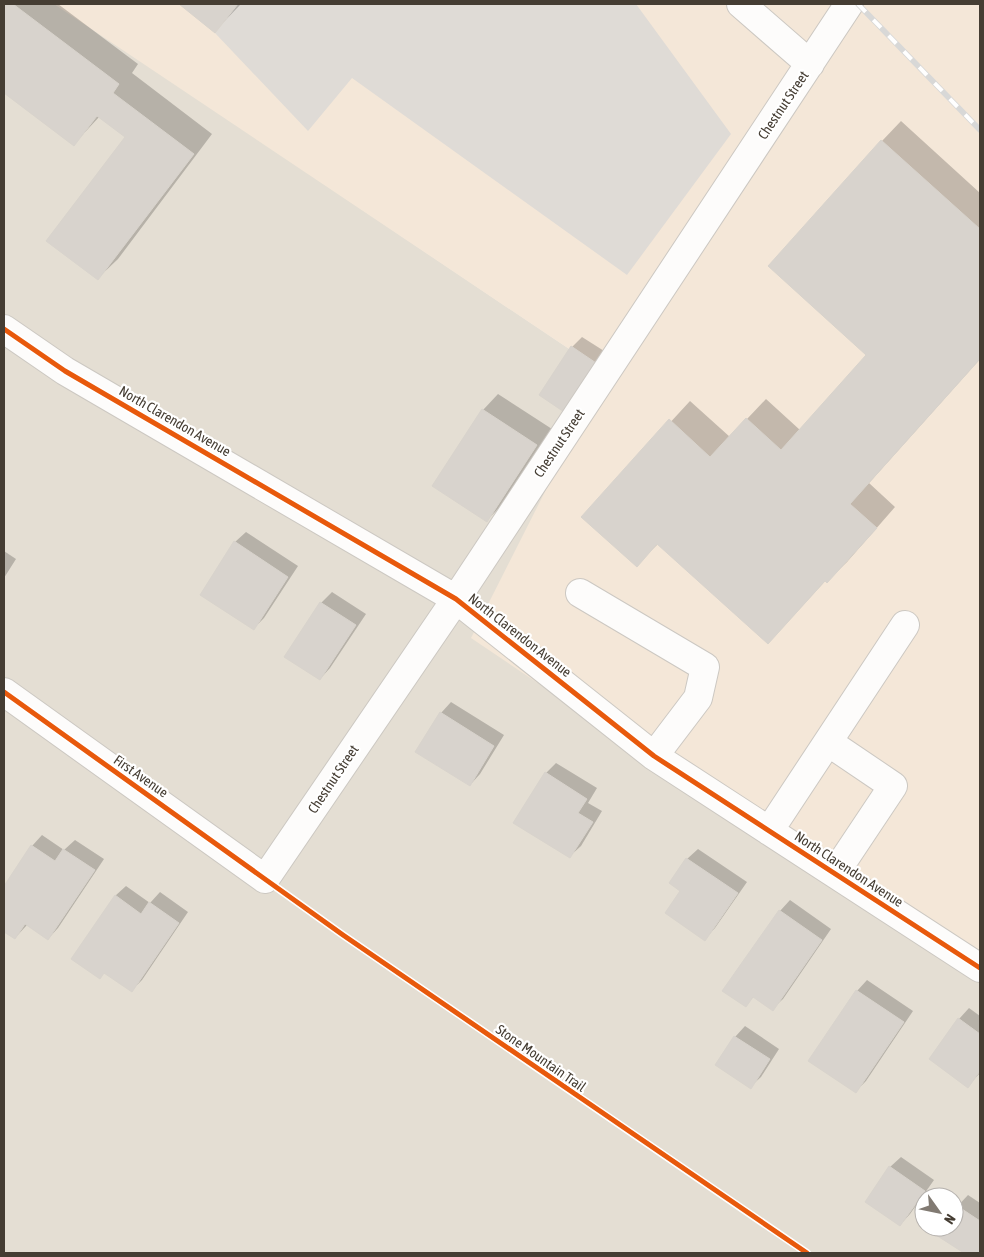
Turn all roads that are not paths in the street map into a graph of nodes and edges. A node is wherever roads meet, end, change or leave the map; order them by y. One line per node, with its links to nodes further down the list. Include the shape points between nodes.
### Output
1 (741, 4): 3 (street)
2 (849, 4): 3 (street, Chestnut Street)
3 (810, 64): 6 (street, Chestnut Street)
4 (4, 329): 6 (street, North Clarendon Avenue, via 65,370)
5 (580, 593): 10 (street, via 705,667 698,698)
6 (456, 599): 10 (street, North Clarendon Avenue); 13 (street, Chestnut Street)
7 (905, 625): 9 (street)
8 (4, 692): 13 (street, First Avenue)
9 (828, 742): 11 (street); 12 (street, via 893,786)
10 (654, 756): 11 (street, North Clarendon Avenue)
11 (769, 831): 12 (street, North Clarendon Avenue)
12 (835, 873): 14 (street, North Clarendon Avenue)
13 (265, 879)
14 (980, 968)

